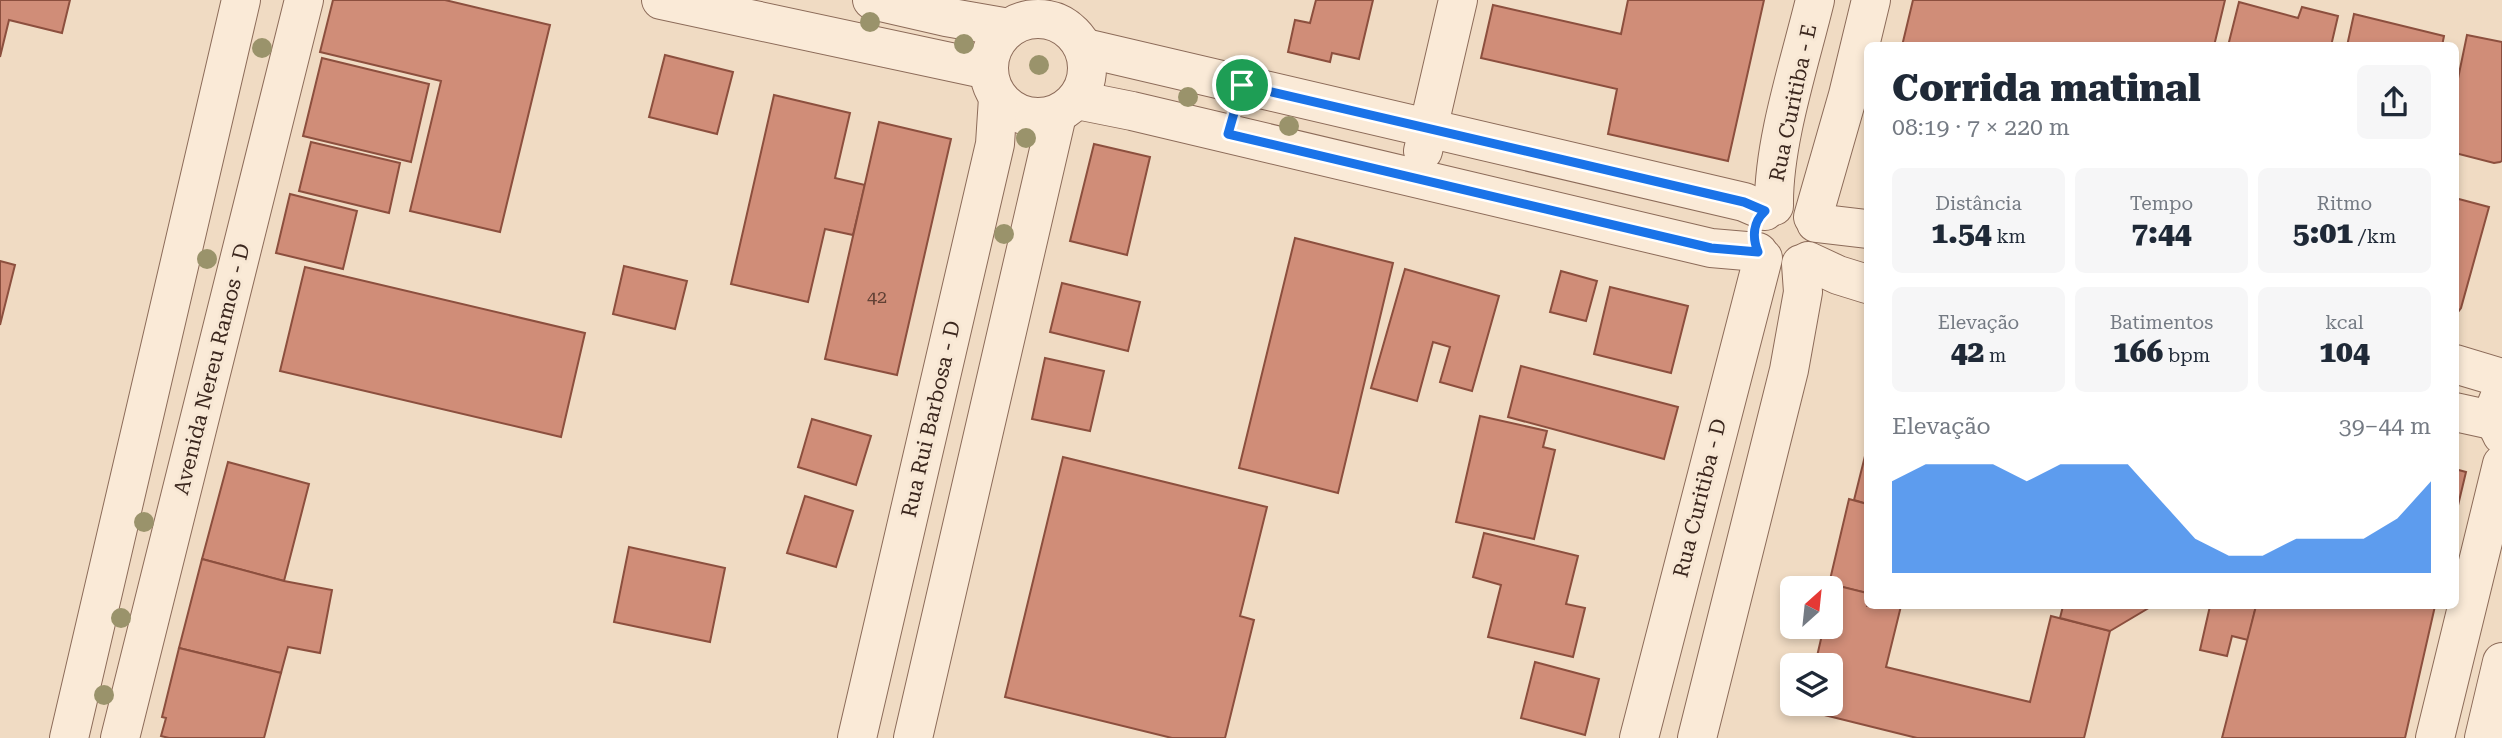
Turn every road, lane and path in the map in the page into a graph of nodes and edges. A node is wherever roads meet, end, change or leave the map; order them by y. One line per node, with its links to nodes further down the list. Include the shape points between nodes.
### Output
1 (241, 0): 28 (street)
2 (304, 0): 29 (street, Avenida Nereu Ramos - D)
3 (661, 0): 10 (street)
4 (872, 0): 8 (street, via 946,17)
5 (1458, 0): 13 (street)
6 (1815, 0): 16 (street, Rua Curitiba - E)
7 (1871, 0): 17 (street)
8 (1021, 16): 9 (street); 10 (street, via 990,53)
9 (1078, 26): 11 (street); 12 (street, via 1088,75)
10 (993, 84): 12 (street, via 1010,109 1025,116 1041,118); 30 (street, Rua Rui Barbosa - D, via 995,144)
11 (1242, 85): 13 (street); 14 (street)
12 (1067, 108): 14 (street, via 1132,111); 31 (street)
13 (1428, 128): 15 (street); 16 (street)
14 (1228, 134): 15 (street)
15 (1416, 178): 19 (street, via 1711,248)
16 (1770, 209): 17 (street, via 1783,203 1797,205); 19 (street, via 1754,228)
17 (1815, 220): 18 (street); 20 (street, via 1816,250)
18 (1864, 228)
19 (1760, 255): 20 (street, via 1782,268); 32 (street, Rua Curitiba - D)
20 (1804, 263): 21 (street); 33 (street, via 1789,370)
21 (1864, 283)
22 (2459, 366): 23 (street)
23 (2502, 378)
24 (2459, 412): 25 (street)
25 (2500, 416)
26 (2502, 464): 34 (street)
27 (2502, 663): 35 (street)
28 (69, 738)
29 (120, 738)
30 (857, 738)
31 (914, 738)
32 (1639, 738)
33 (1697, 738)
34 (2435, 738)
35 (2484, 738)

